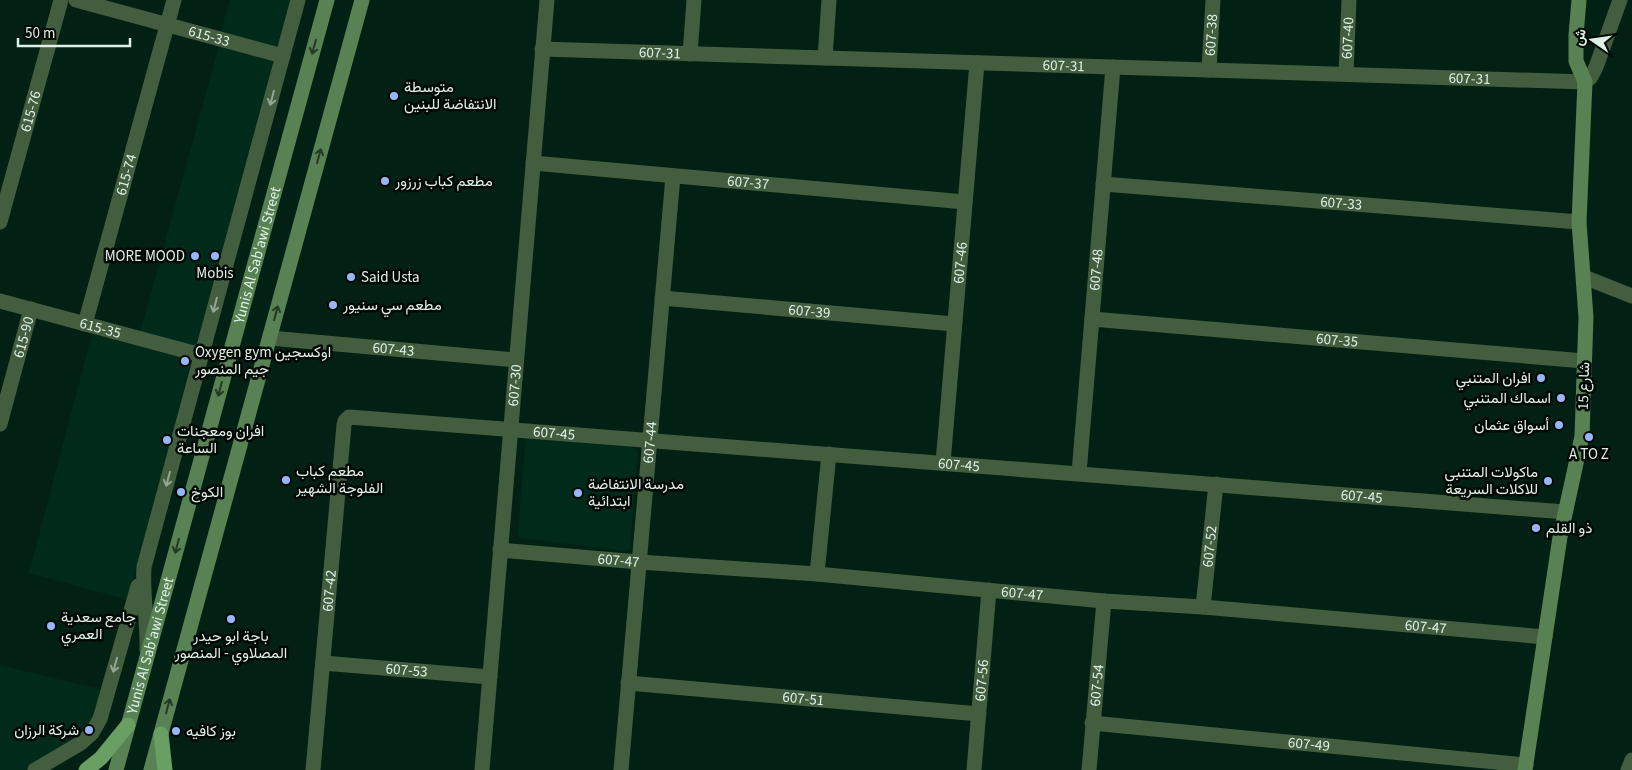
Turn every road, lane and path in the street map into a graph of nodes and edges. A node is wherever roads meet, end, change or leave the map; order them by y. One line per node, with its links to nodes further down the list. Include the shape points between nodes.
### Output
1 (61, 0): 28 (street, 615-76)
2 (76, 0): 14 (street, 615-33)
3 (174, 0): 14 (street, 615-74)
4 (298, 0): 17 (street)
5 (327, 0): 59 (main road, Yunis Al Sab'awi Street, one-way to 59)
6 (362, 0): 38 (main road, one-way to 6)
7 (546, 0): 15 (street, 607-30)
8 (694, 0): 16 (street)
9 (828, 0): 18 (street)
10 (1214, 0): 21 (street, 607-38)
11 (1349, 0): 22 (street, 607-40)
12 (1579, 0): 23 (main road, شارع 15, via 1576,62)
13 (1620, 0): 23 (street, via 1596,67)
14 (167, 24): 17 (street, 615-33); 36 (street, 615-74)
15 (542, 49): 16 (street, 607-31); 24 (street, 607-30)
16 (690, 54): 18 (street, 607-31)
17 (283, 56): 39 (street, one-way to 39)
18 (825, 58): 19 (street, 607-31)
19 (977, 63): 20 (street, 607-31); 27 (street, 607-46)
20 (1112, 67): 21 (street, 607-31); 26 (street, 607-48)
21 (1209, 70): 22 (street, 607-31)
22 (1346, 74): 23 (street, 607-31)
23 (1585, 82): 29 (main road, شارع 15)
24 (533, 163): 25 (street, 607-37); 40 (street, 607-30)
25 (673, 176): 27 (street, 607-37); 32 (street, 607-44)
26 (1103, 184): 29 (street, 607-33); 35 (street, 607-48)
27 (965, 202): 37 (street, 607-46)
28 (0, 222)
29 (1579, 222): 30 (main road, شارع 15)
30 (1584, 277): 31 (street); 41 (main road, شارع 15)
31 (1632, 296)
32 (662, 298): 37 (street, 607-39); 45 (street, 607-44)
33 (0, 301): 34 (street, 615-35)
34 (31, 309): 36 (street, 615-35); 43 (street, 615-90)
35 (1092, 319): 41 (street, 607-35); 48 (street, 607-48)
36 (85, 324): 39 (street, 615-35)
37 (954, 324): 47 (street, 607-46)
38 (270, 338): 40 (street, 607-43); 66 (main road, one-way to 38)
39 (202, 355): 53 (street, one-way to 53)
40 (516, 360): 44 (street, 607-30)
41 (1584, 361): 50 (main road, شارع 15, via 1582,436)
42 (353, 416): 44 (street, 607-45); 60 (street, 607-42, via 345,421)
43 (0, 424)
44 (510, 429): 45 (street, 607-45); 51 (street, 607-30)
45 (650, 440): 46 (street, 607-45); 52 (street, 607-44)
46 (830, 454): 47 (street, 607-45); 54 (street)
47 (943, 463): 48 (street, 607-45)
48 (1079, 474): 49 (street, 607-45)
49 (1216, 484): 50 (street, 607-45); 57 (street, 607-52)
50 (1564, 512): 58 (main road, شارع 15)
51 (500, 550): 52 (street, 607-47); 61 (street, 607-30)
52 (639, 562): 54 (street, 607-47); 62 (street, 607-44)
53 (144, 568): 59 (street, via 142,584); 69 (street, one-way to 69, via 100,719 92,733 80,743)
54 (817, 574): 55 (street, 607-47)
55 (989, 590): 56 (street, 607-47); 63 (street, 607-56)
56 (1104, 601): 57 (street, 607-47); 64 (street, 607-54)
57 (1203, 607): 58 (street, 607-47)
58 (1545, 637): 68 (main road, شارع 15)
59 (147, 656): 65 (main road, Yunis Al Sab'awi Street)
60 (323, 663): 61 (street, 607-53); 74 (street, 607-42)
61 (490, 677): 75 (street, 607-30)
62 (628, 683): 63 (street, 607-51); 76 (street, 607-44)
63 (979, 714): 77 (street, 607-56)
64 (1092, 723): 68 (street, 607-49); 78 (street, 607-54)
65 (128, 725): 70 (main road, via 101,758); 71 (main road, Yunis Al Sab'awi Street)
66 (161, 734): 72 (main road); 73 (main road)
67 (1632, 760): 79 (street)
68 (1526, 767)
69 (36, 770)
70 (86, 770)
71 (116, 770)
72 (151, 770)
73 (165, 770)
74 (313, 770)
75 (482, 770)
76 (621, 770)
77 (974, 770)
78 (1089, 770)
79 (1628, 770)

